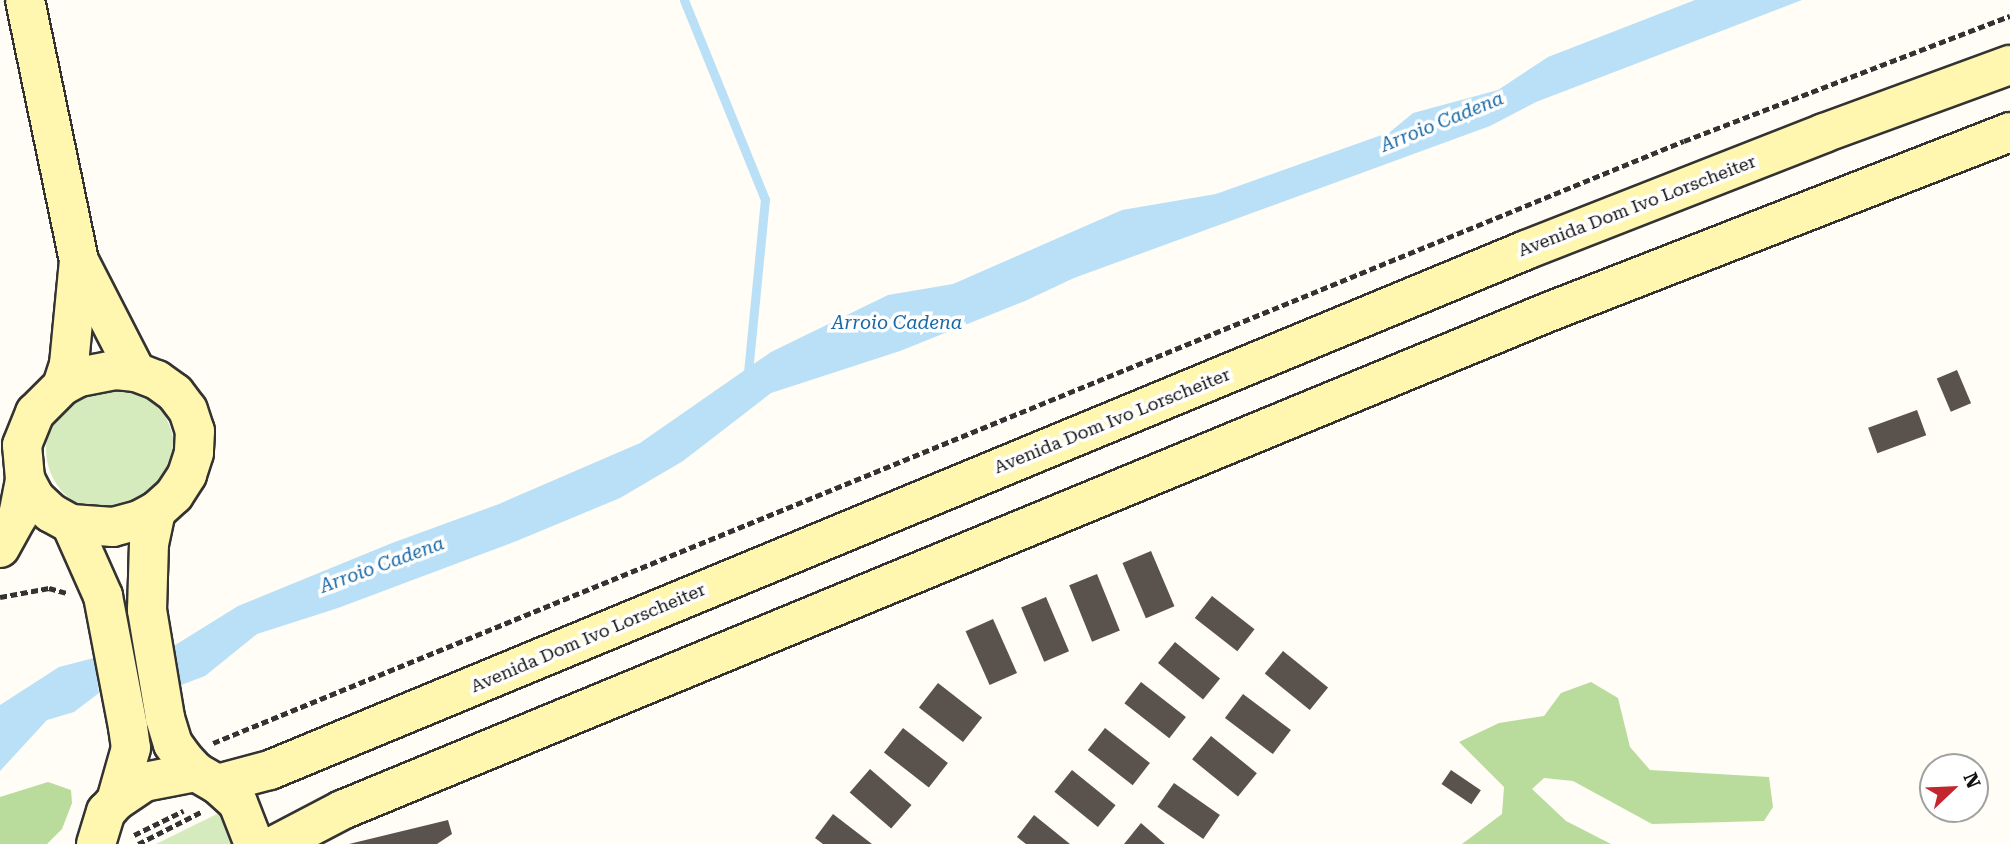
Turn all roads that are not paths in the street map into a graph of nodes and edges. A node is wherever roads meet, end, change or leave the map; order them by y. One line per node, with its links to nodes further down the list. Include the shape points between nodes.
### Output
1 (25, 0): 4 (main road)
2 (2010, 65): 11 (main road, Avenida Dom Ivo Lorscheiter, via 1538,244 270,770)
3 (2010, 132): 15 (main road, via 1546,313 342,810)
4 (79, 261): 5 (main road); 6 (main road, via 69,364)
5 (136, 372): 6 (main road, via 97,372); 8 (main road, via 175,393 188,410 195,431 187,475 174,495)
6 (62, 386): 7 (main road, via 35,413 22,445)
7 (25, 479): 9 (main road, via 35,498); 10 (main road, via 18,516)
8 (156, 510): 9 (main road, via 113,527); 11 (main road, via 149,543 147,610 165,718 173,744)
9 (71, 524): 12 (main road, via 108,618 128,727 131,748)
10 (0, 548)
11 (205, 786): 12 (main road, Avenida Dom Ivo Lorscheiter, via 144,782); 14 (main road, via 238,803)
12 (116, 801): 13 (main road, via 106,812)
13 (109, 842)
14 (254, 844)
15 (277, 844)

